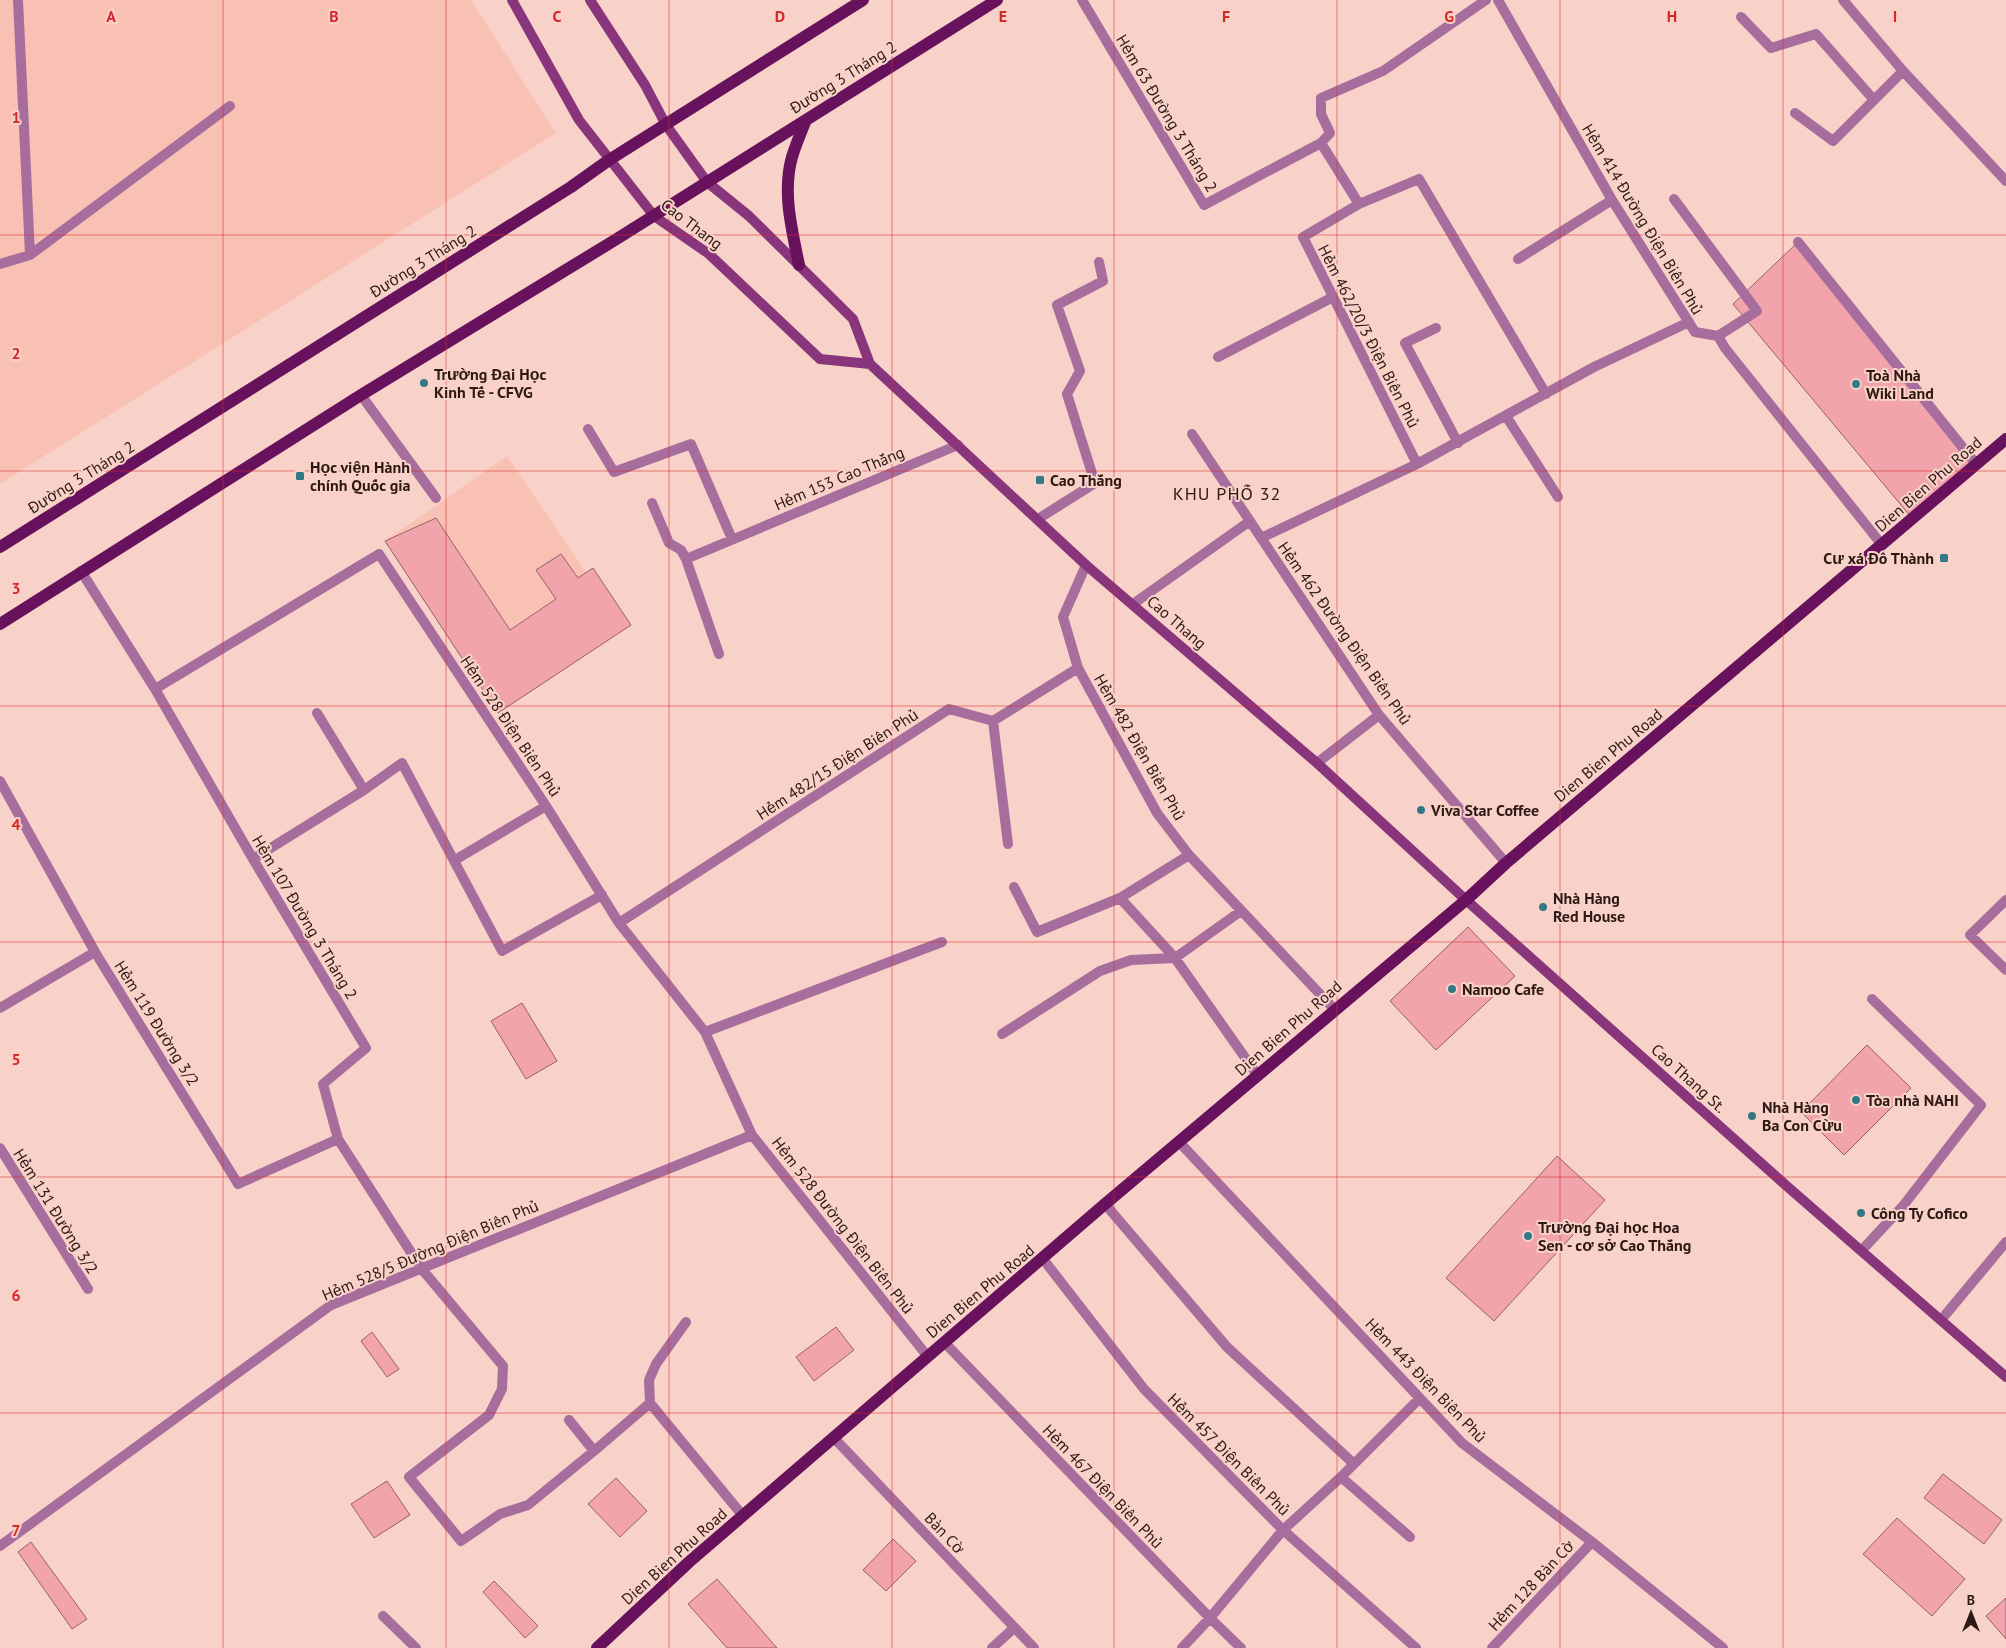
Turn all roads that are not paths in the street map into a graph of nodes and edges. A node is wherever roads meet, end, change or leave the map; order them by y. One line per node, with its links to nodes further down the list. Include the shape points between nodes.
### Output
1 (18, 0): 26 (street)
2 (512, 0): 18 (main road, Cao Thang, via 579,120)
3 (590, 0): 16 (main road, Cao Thang, via 645,84)
4 (862, 0): 16 (main road, Đường 3 Tháng 2)
5 (997, 0): 15 (main road, Đường 3 Tháng 2)
6 (1082, 0): 17 (street, Hẻm 63 Đường 3 Tháng 2, via 1204,205)
7 (1486, 0): 17 (street, via 1383,71 1321,98 1321,114 1330,133)
8 (1498, 0): 21 (street, Hẻm 414 Đường Điện Biên Phủ)
9 (1843, 0): 11 (street)
10 (1741, 16): 12 (street, via 1771,48 1816,34)
11 (1903, 71): 12 (street); 19 (street)
12 (1874, 100): 14 (street, via 1833,141)
13 (230, 106): 26 (street)
14 (1795, 113)
15 (806, 120): 20 (main road, Đường 3 Tháng 2); 30 (main road, via 792,158 788,184)
16 (666, 125): 18 (main road, Đường 3 Tháng 2); 20 (main road, Cao Thang)
17 (1321, 143): 23 (street)
18 (609, 160): 24 (main road, Cao Thang); 55 (main road, Đường 3 Tháng 2)
19 (2006, 181)
20 (707, 182): 24 (main road, Đường 3 Tháng 2); 30 (main road, Cao Thang)
21 (1612, 200): 27 (street); 32 (street, Hẻm 414 Đường Điện Biên Phủ)
22 (1674, 200): 34 (street, via 1757,311)
23 (1359, 204): 31 (street, Hẻm 462/20/3 Điện Biên Phủ, via 1303,237); 37 (street, via 1419,179)
24 (654, 216): 36 (main road, Cao Thang, via 709,254 820,359); 38 (main road)
25 (1798, 242): 46 (street)
26 (30, 255): 29 (street)
27 (1518, 259)
28 (1099, 262): 50 (street, via 1102,281 1057,305 1080,371 1067,394 1095,483)
29 (0, 264)
30 (799, 265): 36 (main road, Cao Thang, via 853,319)
31 (1333, 297): 35 (street); 45 (street, Hẻm 462/20/3 Điện Biên Phủ)
32 (1689, 322): 34 (street, Hẻm 414 Đường Điện Biên Phủ, via 1695,332); 37 (street, via 1594,367)
33 (1436, 328): 43 (street, via 1405,344)
34 (1718, 336): 54 (street)
35 (1218, 357)
36 (870, 364): 44 (main road, Cao Thang)
37 (1546, 394): 39 (street)
38 (361, 395): 48 (street); 58 (main road)
39 (1506, 416): 43 (street); 47 (street)
40 (588, 429): 53 (street, via 614,472 691,444)
41 (1192, 434): 51 (street, Hẻm 462 Đường Điện Biên Phủ)
42 (2006, 439): 46 (main road, Dien Bien Phu Road)
43 (1458, 443): 45 (street)
44 (958, 444): 50 (main road, Cao Thang); 53 (street, Hẻm 153 Cao Thắng)
45 (1417, 464): 52 (street)
46 (1976, 464): 54 (main road, Dien Bien Phu Road)
47 (1558, 497)
48 (436, 498)
49 (652, 503): 56 (street, via 669,543 681,550)
50 (1038, 519): 57 (main road, Cao Thang)
51 (1250, 521): 52 (street, Hẻm 462 Đường Điện Biên Phủ); 59 (street)
52 (1261, 538): 65 (street, Hẻm 462 Đường Điện Biên Phủ)
53 (732, 539): 56 (street, Hẻm 153 Cao Thắng)
54 (1882, 545): 75 (main road, Dien Bien Phu Road)
55 (0, 547)
56 (686, 560): 61 (street)
57 (1086, 565): 59 (main road, Cao Thang); 62 (street, Hẻm 482 Điện Biên Phủ, via 1063,617)
58 (81, 571): 60 (main road); 63 (street, Hẻm 107 Đường 3 Tháng 2)
59 (1133, 604): 67 (main road, Cao Thang)
60 (0, 624)
61 (719, 654)
62 (1078, 668): 66 (street); 72 (street, Hẻm 482 Điện Biên Phủ, via 1157,812)
63 (155, 689): 70 (street, Hẻm 528 Điện Biên Phủ, via 379,554); 73 (street, Hẻm 107 Đường 3 Tháng 2)
64 (317, 713): 69 (street)
65 (1380, 715): 67 (street); 75 (street, Hẻm 462 Đường Điện Biên Phủ)
66 (994, 721): 71 (street); 82 (street, Hẻm 482/15 Điện Biên Phủ, via 949,709)
67 (1317, 763): 79 (main road, Cao Thang)
68 (0, 781): 84 (street, Hẻm 119 Đường 3/2)
69 (364, 790): 73 (street); 74 (street, via 402,763)
70 (546, 806): 74 (street); 77 (street, Hẻm 528 Điện Biên Phủ)
71 (1008, 844)
72 (1189, 855): 78 (street); 81 (street, Hẻm 482 Điện Biên Phủ)
73 (253, 859): 94 (street, Hẻm 107 Đường 3 Tháng 2, via 366,1048 323,1084)
74 (455, 860): 77 (street, via 502,951)
75 (1506, 863): 79 (main road, Dien Bien Phu Road)
76 (1014, 887): 78 (street, via 1036,932)
77 (602, 895): 82 (street, Hẻm 528 Điện Biên Phủ)
78 (1120, 898): 85 (street)
79 (1466, 900): 89 (main road, Dien Bien Phu Road); 99 (main road, Cao Thang St.)
80 (2006, 900): 86 (street, via 1970,935)
81 (1241, 911): 85 (street); 89 (street, Hẻm 482 Điện Biên Phủ)
82 (619, 924): 90 (street, Hẻm 528 Điện Biên Phủ)
83 (942, 942): 90 (street)
84 (95, 952): 88 (street); 94 (street, Hẻm 119 Đường 3/2, via 238,1184)
85 (1175, 958): 91 (street, via 1131,960 1100,971); 92 (street)
86 (2006, 970)
87 (1872, 999): 99 (street, via 1981,1105 1903,1206)
88 (0, 1008)
89 (1334, 1009): 92 (main road, Dien Bien Phu Road)
90 (705, 1032): 93 (street, Hẻm 528 Điện Biên Phủ)
91 (1002, 1034)
92 (1258, 1076): 95 (main road, Dien Bien Phu Road)
93 (752, 1135): 101 (street, Hẻm 528/5 Đường Điện Biên Phủ); 106 (street, Hẻm 528 Đường Điện Biên Phủ)
94 (338, 1140): 101 (street, Hẻm 107 Đường 3 Tháng 2)
95 (1180, 1143): 97 (main road, Dien Bien Phu Road); 108 (street, Hẻm 443 Ðiện Biên Phủ)
96 (0, 1148): 102 (street, Hẻm 131 Đường 3/2)
97 (1105, 1204): 100 (main road, Dien Bien Phu Road); 113 (street, via 1227,1347)
98 (2006, 1242): 103 (street)
99 (1862, 1250): 103 (main road, Cao Thang St.)
100 (1043, 1259): 105 (main road, Dien Bien Phu Road); 116 (street, Hẻm 457 Ðiện Biên Phủ, via 1144,1389)
101 (421, 1268): 112 (street, Hẻm 107 Đường 3 Tháng 2, via 503,1366 502,1389 489,1415 409,1477 461,1541 500,1514 528,1506); 119 (street, Hẻm 528/5 Đường Điện Biên Phủ, via 331,1305)
102 (88, 1289)
103 (1940, 1320): 107 (main road, Cao Thang St.)
104 (686, 1322): 109 (street, via 652,1372)
105 (945, 1343): 106 (main road, Dien Bien Phu Road); 121 (street, Hẻm 467 Ðiện Biên Phủ)
106 (928, 1357): 111 (main road, Dien Bien Phu Road)
107 (2006, 1377)
108 (1420, 1398): 113 (street); 118 (street, Hẻm 443 Ðiện Biên Phủ, via 1462,1443)
109 (650, 1403): 112 (street); 115 (street)
110 (569, 1420): 112 (street)
111 (834, 1438): 115 (main road, Dien Bien Phu Road); 122 (street, Bàn Cờ)
112 (594, 1451)
113 (1353, 1463): 114 (street)
114 (1341, 1477): 116 (street); 117 (street)
115 (743, 1516): 124 (main road, Dien Bien Phu Road)
116 (1284, 1530): 121 (street); 129 (street, Hẻm 457 Ðiện Biên Phủ)
117 (1410, 1537)
118 (1592, 1542): 130 (street, Hẻm 128 Bàn Cờ); 131 (street, Hẻm 443 Ðiện Biên Phủ)
119 (0, 1546)
120 (383, 1616): 123 (street)
121 (1210, 1618): 127 (street); 128 (street, Hẻm 467 Ðiện Biên Phủ)
122 (1014, 1628): 125 (street); 126 (street, Bàn Cờ)
123 (416, 1648)
124 (596, 1648)
125 (992, 1648)
126 (1034, 1648)
127 (1182, 1648)
128 (1241, 1648)
129 (1416, 1648)
130 (1492, 1648)
131 (1723, 1648)

